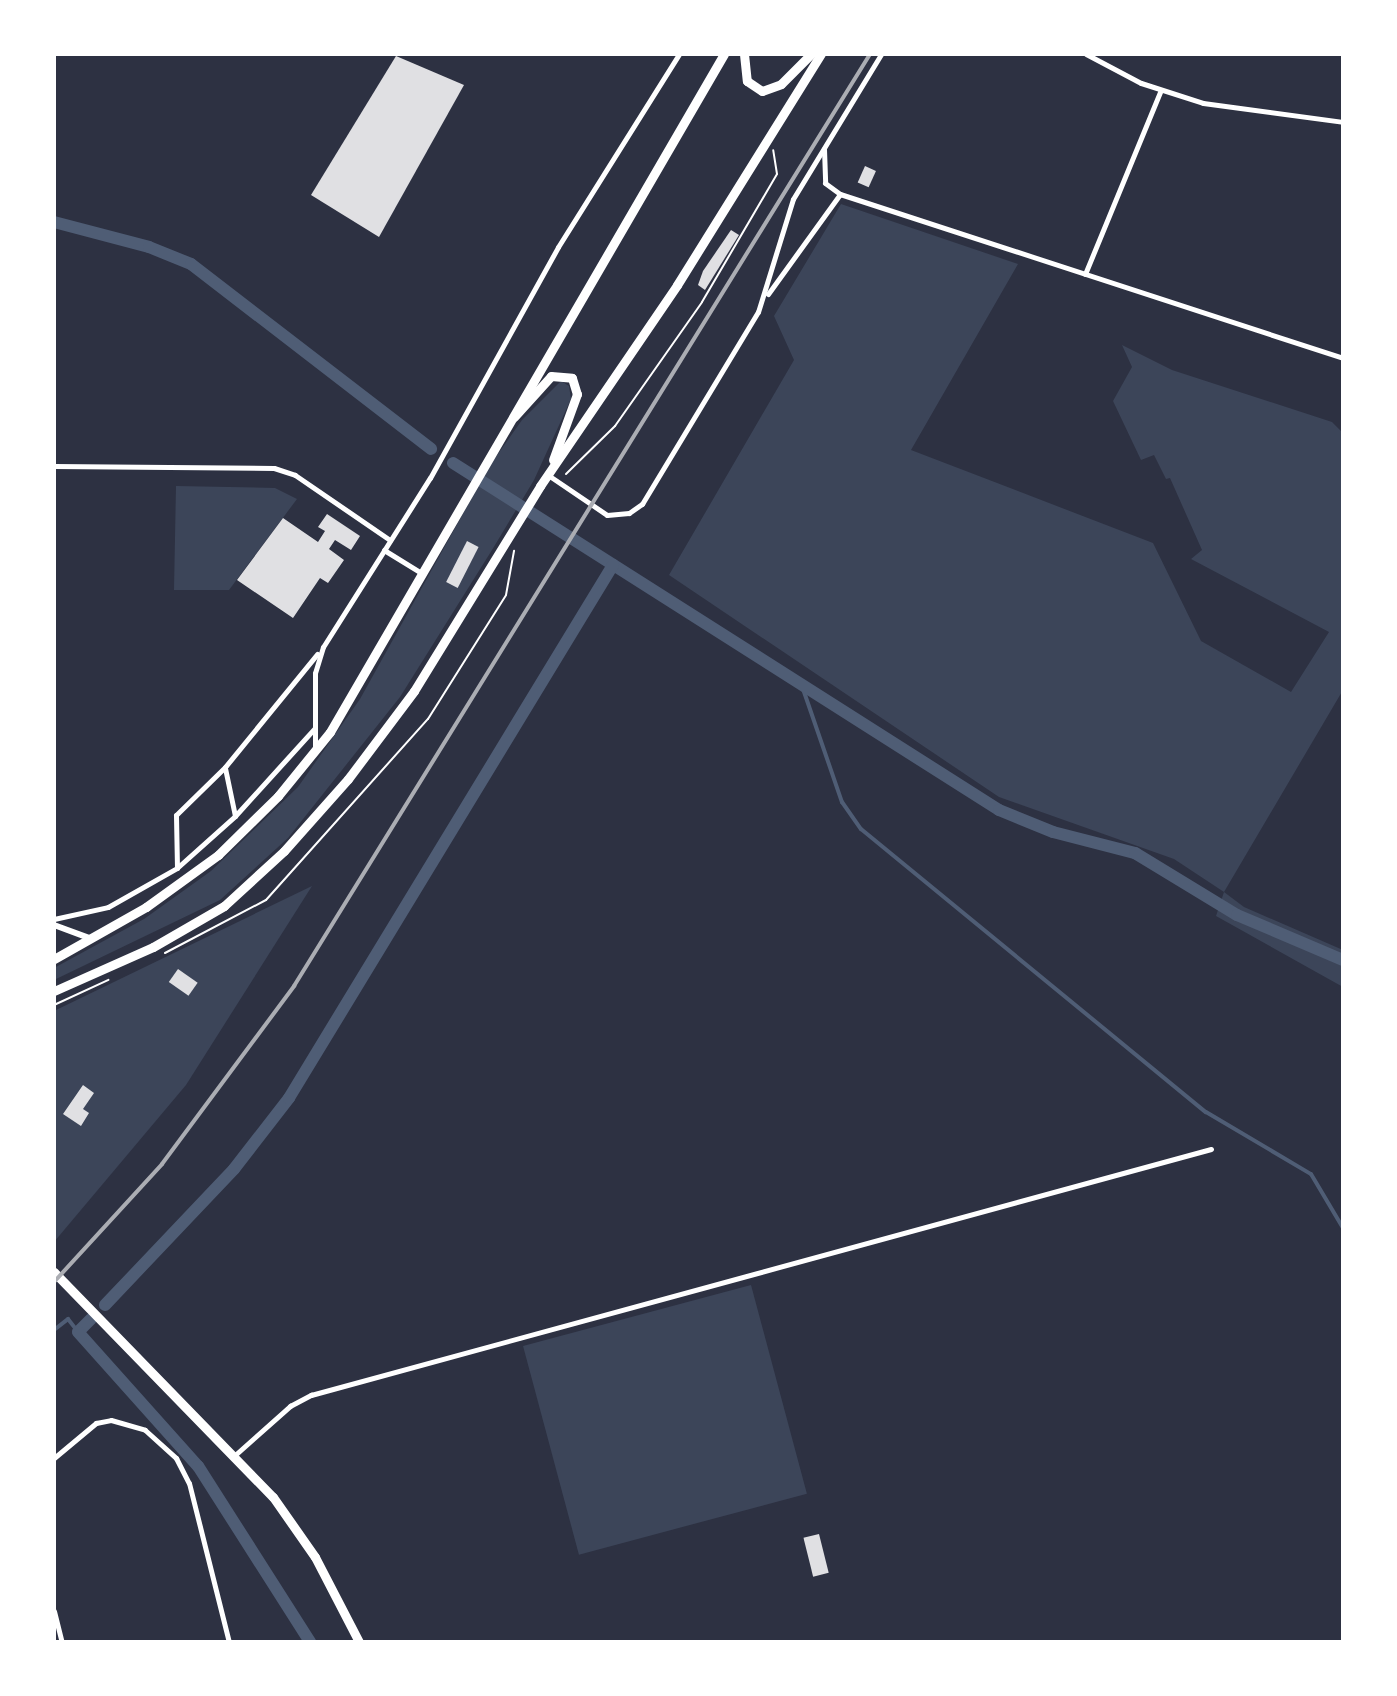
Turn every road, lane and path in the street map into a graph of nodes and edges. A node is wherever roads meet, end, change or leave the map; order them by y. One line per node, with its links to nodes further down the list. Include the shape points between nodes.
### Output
1 (679, 54): 20 (street, via 562,241)
2 (724, 54): 16 (highway)
3 (744, 54): 4 (highway, via 747,81 762,91 781,84)
4 (811, 54)
5 (821, 54): 18 (highway)
6 (881, 54): 11 (street)
7 (1086, 54): 8 (street)
8 (1161, 90): 9 (street, via 1229,109); 13 (street)
9 (1343, 122)
10 (775, 144): 18 (path, via 777,174 699,305 609,434 587,459)
11 (824, 148): 12 (street, via 825,183); 14 (street, via 788,213)
12 (840, 194): 13 (street); 14 (street)
13 (1085, 274): 15 (street)
14 (764, 299): 18 (street, via 636,510 607,515)
15 (1343, 358)
16 (497, 438): 18 (highway, via 547,380 563,373 572,378 577,394); 22 (highway)
17 (54, 466): 20 (street, via 285,470)
18 (552, 478): 19 (highway, via 540,486)
19 (514, 537): 24 (path, via 508,590); 33 (highway, via 394,720 284,851 197,924)
20 (390, 540): 21 (street)
21 (384, 550): 22 (street); 23 (street)
22 (423, 574): 26 (highway, via 365,679)
23 (323, 647): 25 (street, via 315,673); 27 (street)
24 (443, 700)
25 (315, 728): 26 (street); 28 (street)
26 (315, 753): 31 (highway, via 218,855)
27 (225, 767): 28 (street); 29 (street, via 176,815)
28 (235, 816): 29 (street)
29 (177, 868): 30 (street, via 108,907)
30 (54, 922): 31 (street)
31 (92, 939): 32 (highway)
32 (54, 959)
33 (54, 991)
34 (1211, 1149): 36 (street, via 311,1395 290,1406)
35 (54, 1272): 36 (highway)
36 (235, 1455): 41 (highway, via 302,1536)
37 (54, 1458): 40 (street, via 107,1420 145,1430 183,1468)
38 (54, 1611): 39 (street)
39 (62, 1642)
40 (229, 1642)
41 (359, 1642)

